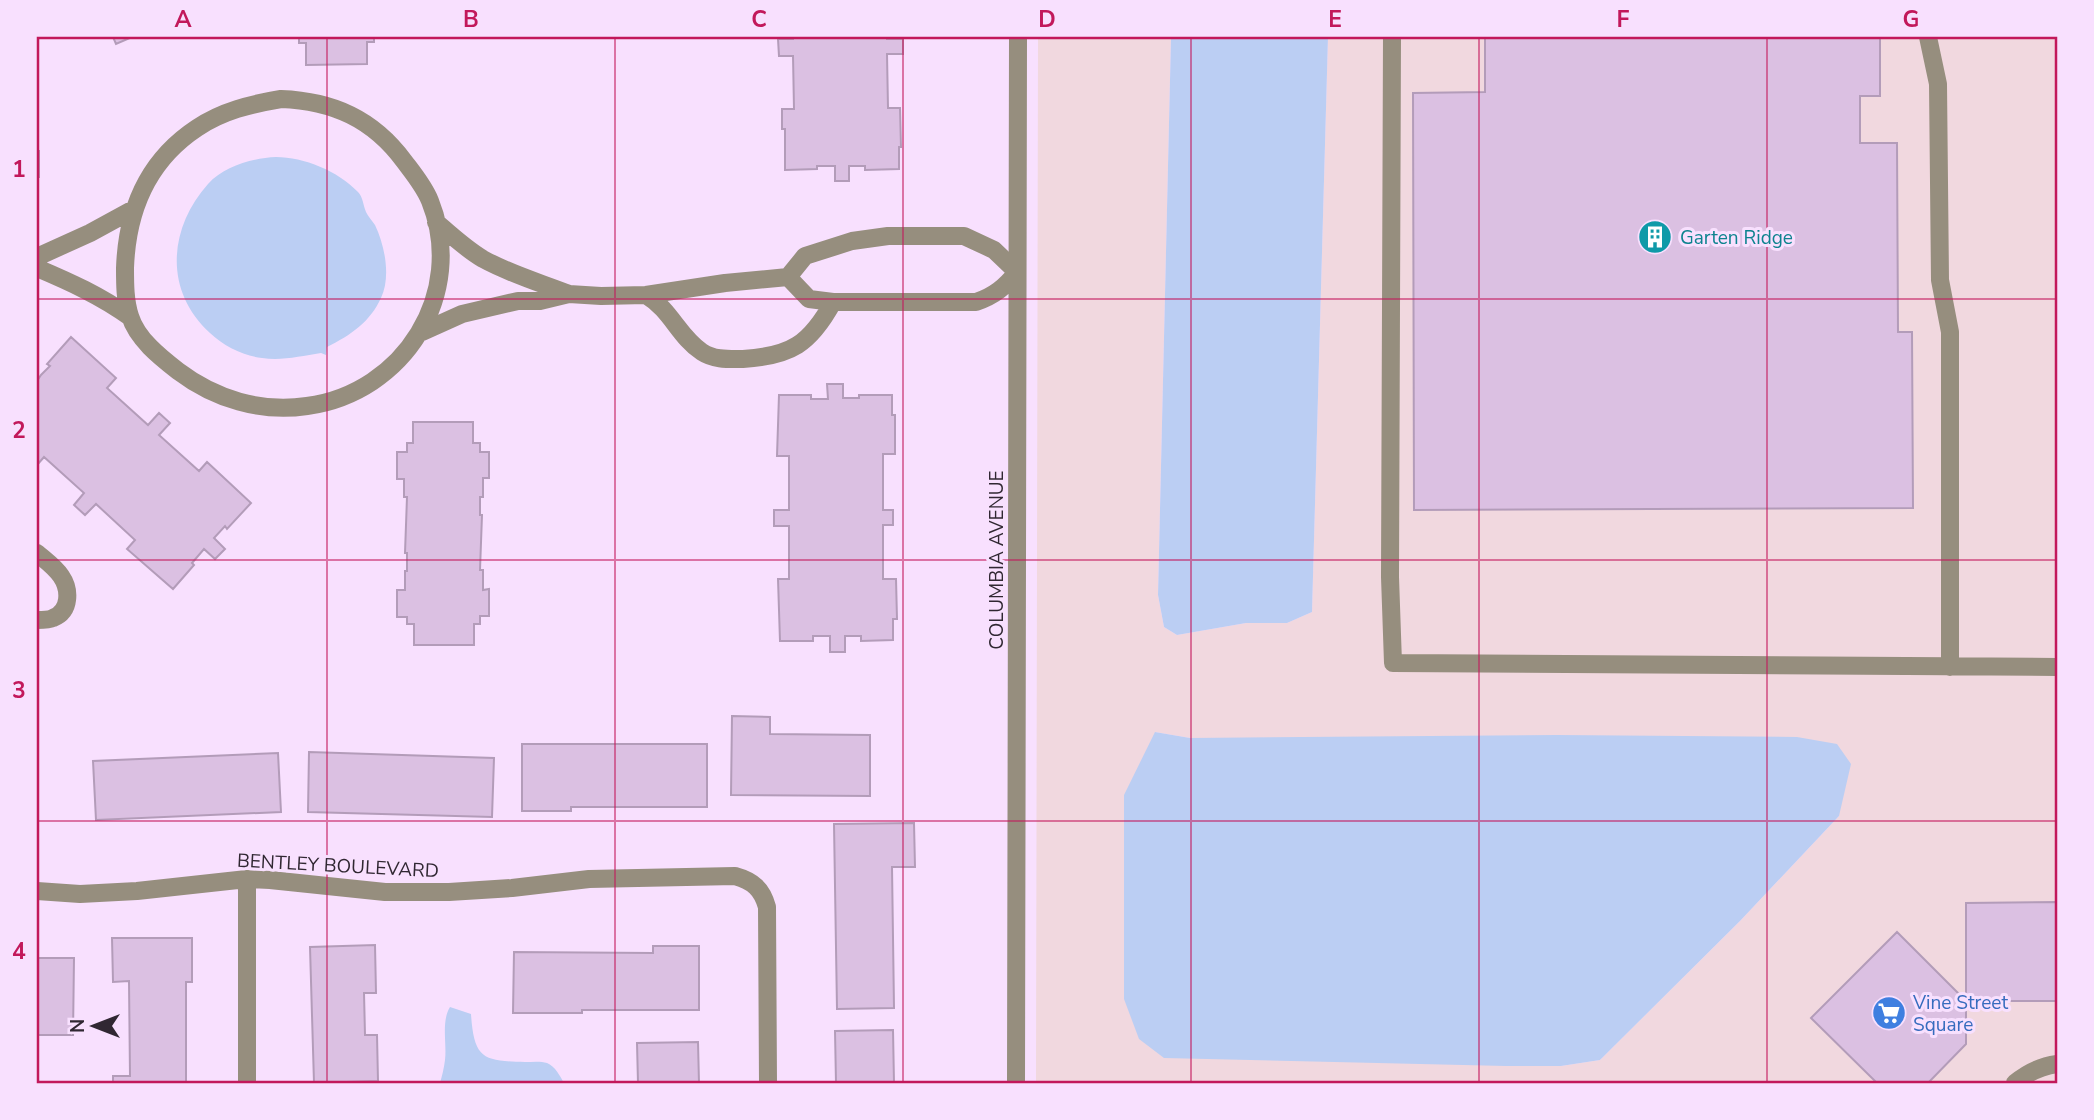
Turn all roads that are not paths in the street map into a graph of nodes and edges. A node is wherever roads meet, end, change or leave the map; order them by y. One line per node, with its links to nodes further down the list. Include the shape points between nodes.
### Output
1 (1018, 37): 8 (street, COLUMBIA AVENUE)
2 (1392, 37): 17 (street, via 1393,663)
3 (1928, 37): 17 (street, via 1938,84 1940,279 1950,332)
4 (134, 209): 5 (street, via 159,164 198,127 244,106 281,99 338,109 371,127 419,181); 6 (street); 13 (street, via 125,264)
5 (436, 222): 10 (street, via 483,259); 14 (street, via 439,279)
6 (37, 257)
7 (37, 268): 13 (street, via 88,290)
8 (1017, 272): 9 (street, via 994,250 964,236 888,236 852,241 805,256); 12 (street, via 1000,291 976,302); 24 (street, COLUMBIA AVENUE)
9 (788, 277): 11 (street); 12 (street, via 809,299)
10 (569, 294): 11 (street); 14 (street, via 462,314)
11 (646, 295): 12 (street, via 665,309 690,342 718,359 761,358 795,348 812,334)
12 (833, 302)
13 (130, 317): 14 (street, via 156,353 186,377 223,397 266,407 309,406 354,392 394,365)
14 (422, 331)
15 (37, 553): 16 (street, via 63,579 68,603 53,618)
16 (37, 620)
17 (1950, 667): 18 (street)
18 (2057, 667)
19 (247, 879): 20 (street, BENTLEY BOULEVARD, via 137,891); 22 (street); 23 (street, BENTLEY BOULEVARD, via 418,893 482,891 589,878 745,878 760,889 767,907)
20 (37, 891)
21 (2057, 1063): 25 (street)
22 (247, 1083)
23 (768, 1083)
24 (1016, 1083)
25 (2015, 1083)

